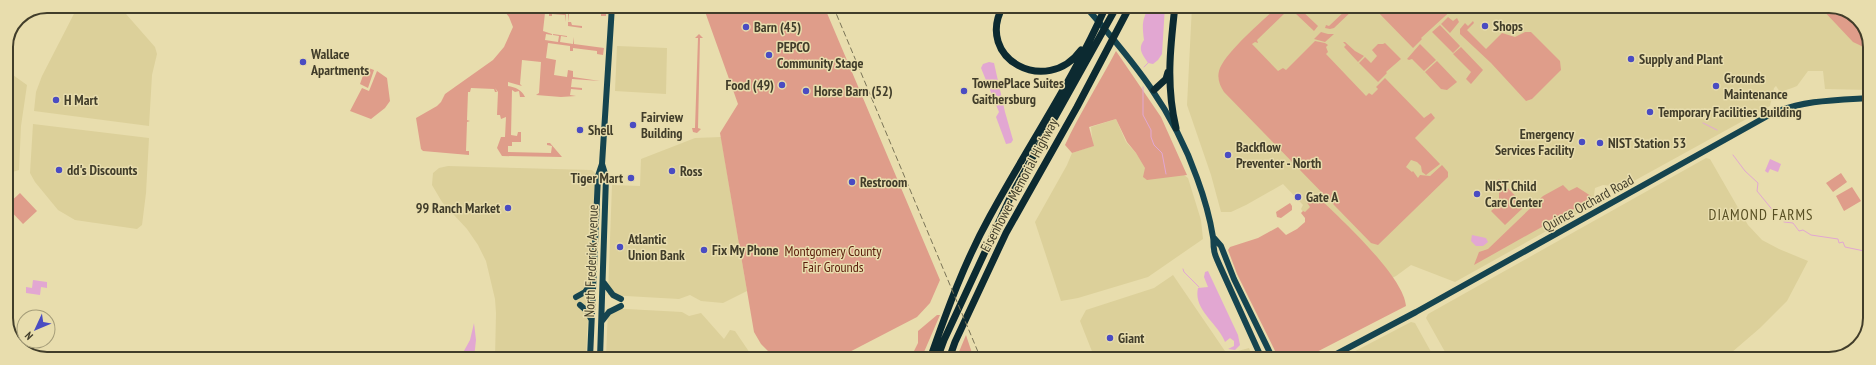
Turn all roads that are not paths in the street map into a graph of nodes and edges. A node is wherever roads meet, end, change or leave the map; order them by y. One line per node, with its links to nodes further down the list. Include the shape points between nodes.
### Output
1 (612, 13): 13 (main road, North Frederick Avenue)
2 (1000, 13): 8 (highway, via 997,22 998,42 1005,55 1024,69 1044,72 1065,65)
3 (1091, 13): 10 (main road)
4 (1103, 13): 8 (highway)
5 (1113, 13): 28 (highway, via 1011,196)
6 (1126, 13): 29 (highway, Eisenhower Memorial Highway, via 1006,233)
7 (1174, 13): 9 (highway)
8 (1094, 32): 23 (highway, via 989,217 959,282)
9 (1169, 70): 10 (highway, via 1166,79); 12 (highway)
10 (1154, 90): 12 (main road)
11 (1863, 99): 32 (main road, Quince Orchard Road, via 1806,103 1771,114)
12 (1176, 128): 14 (main road, via 1198,180)
13 (602, 164): 15 (main road, North Frederick Avenue, via 598,176); 16 (main road, North Frederick Avenue, via 606,177)
14 (1214, 238): 30 (main road, via 1218,264); 31 (main road, via 1221,246)
15 (593, 280): 17 (main road, via 588,289); 21 (main road, North Frederick Avenue)
16 (603, 281): 18 (main road, via 613,295); 22 (main road, North Frederick Avenue)
17 (576, 297)
18 (621, 299)
19 (580, 305): 21 (main road, via 589,313)
20 (621, 306): 22 (main road, via 606,314)
21 (592, 321): 24 (main road, North Frederick Avenue)
22 (601, 323): 25 (main road, North Frederick Avenue)
23 (935, 345): 26 (highway); 27 (highway)
24 (590, 352)
25 (600, 352)
26 (930, 352)
27 (932, 352)
28 (940, 352)
29 (951, 352)
30 (1259, 352)
31 (1270, 352)
32 (1340, 352)

